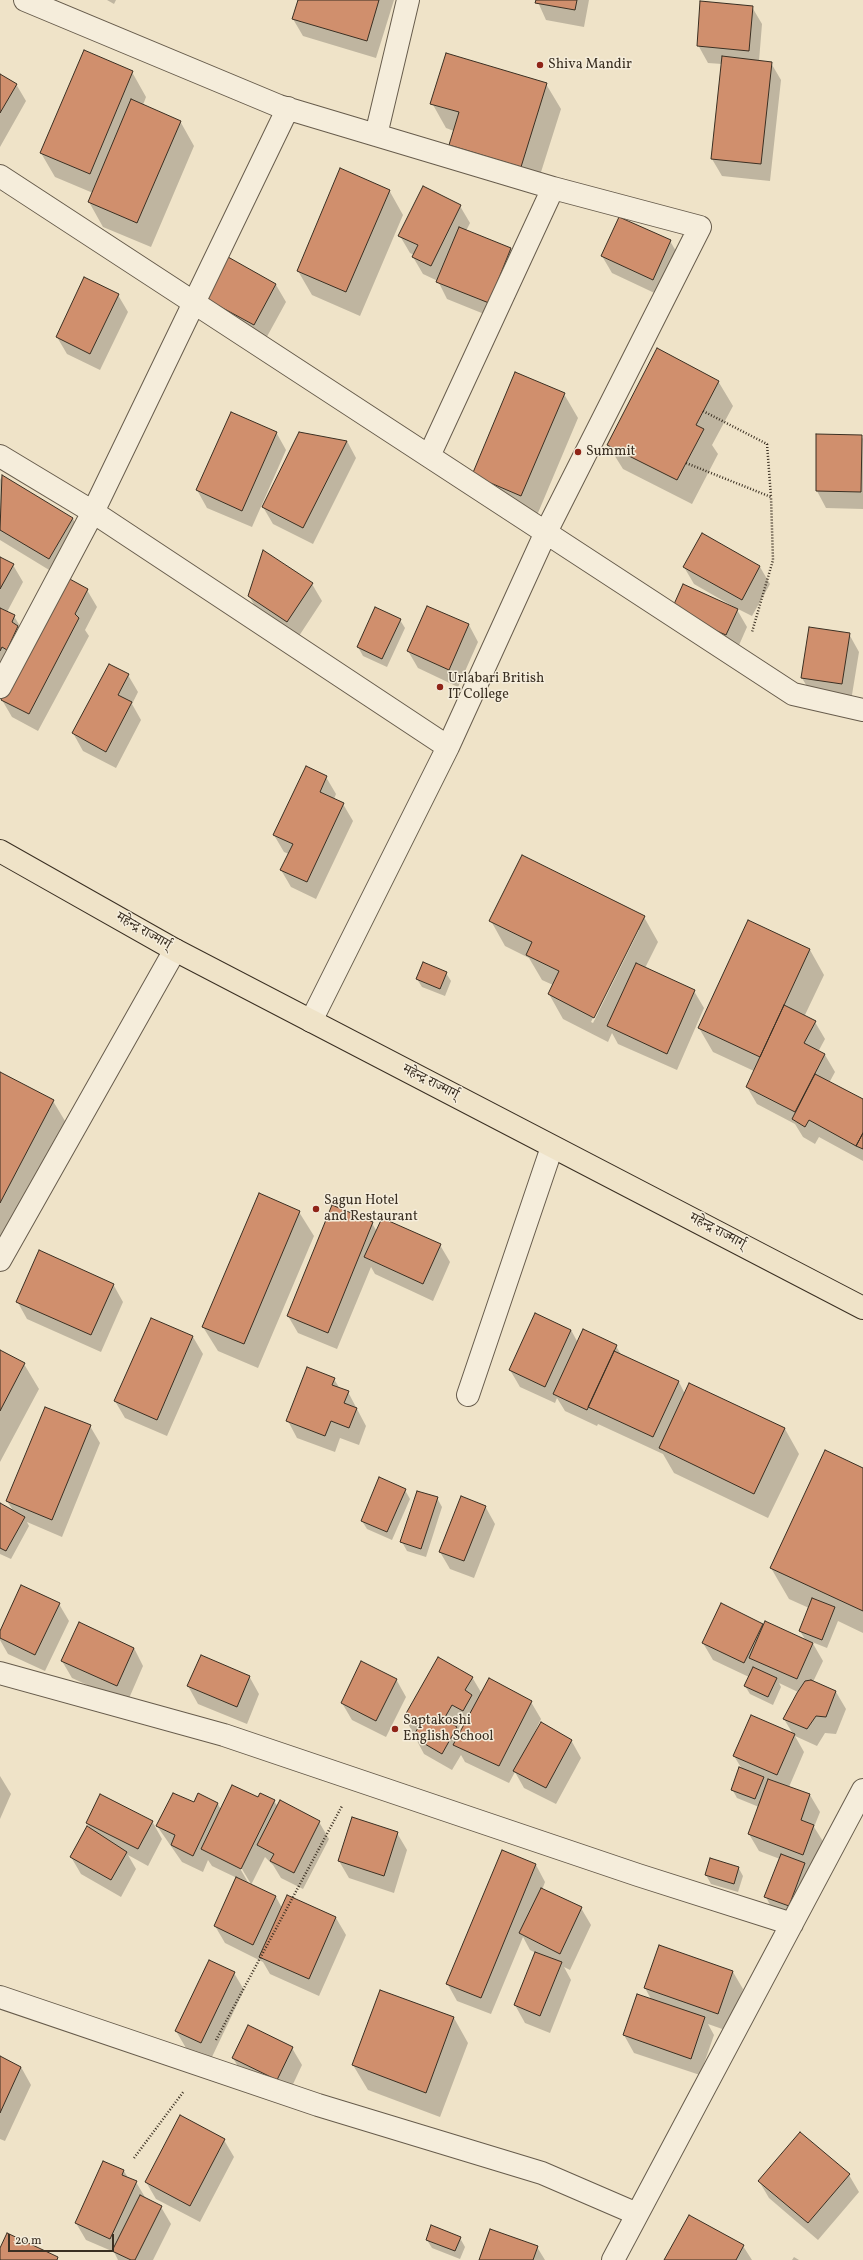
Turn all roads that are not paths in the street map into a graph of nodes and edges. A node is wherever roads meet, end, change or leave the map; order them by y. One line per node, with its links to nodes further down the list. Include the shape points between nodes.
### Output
1 (25, 0): 3 (street)
2 (408, 0): 4 (street)
3 (288, 108): 4 (street); 7 (street)
4 (376, 135): 6 (street)
5 (0, 176): 7 (street)
6 (553, 188): 9 (street); 11 (street, via 700,227)
7 (193, 302): 9 (street); 10 (street)
8 (0, 456): 10 (street)
9 (429, 456): 11 (street)
10 (93, 512): 12 (street); 14 (street)
11 (546, 532): 13 (street, via 793,694); 14 (street)
12 (0, 687)
13 (863, 710)
14 (448, 747): 17 (street)
15 (0, 851): 16 (highway, महेन्द्र राज्मार्ग्)
16 (175, 950): 17 (highway, महेन्द्र राज्मार्ग्); 19 (street)
17 (311, 1021): 18 (highway, महेन्द्र राज्मार्ग्)
18 (552, 1147): 20 (highway, महेन्द्र राज्मार्ग्); 21 (street)
19 (0, 1260)
20 (863, 1308)
21 (468, 1395)
22 (0, 1673): 24 (street, via 224,1734 638,1875)
23 (863, 1790): 24 (street)
24 (792, 1924): 26 (street)
25 (0, 1997): 26 (street, via 318,2105 542,2173)
26 (637, 2214): 27 (street)
27 (613, 2260)

